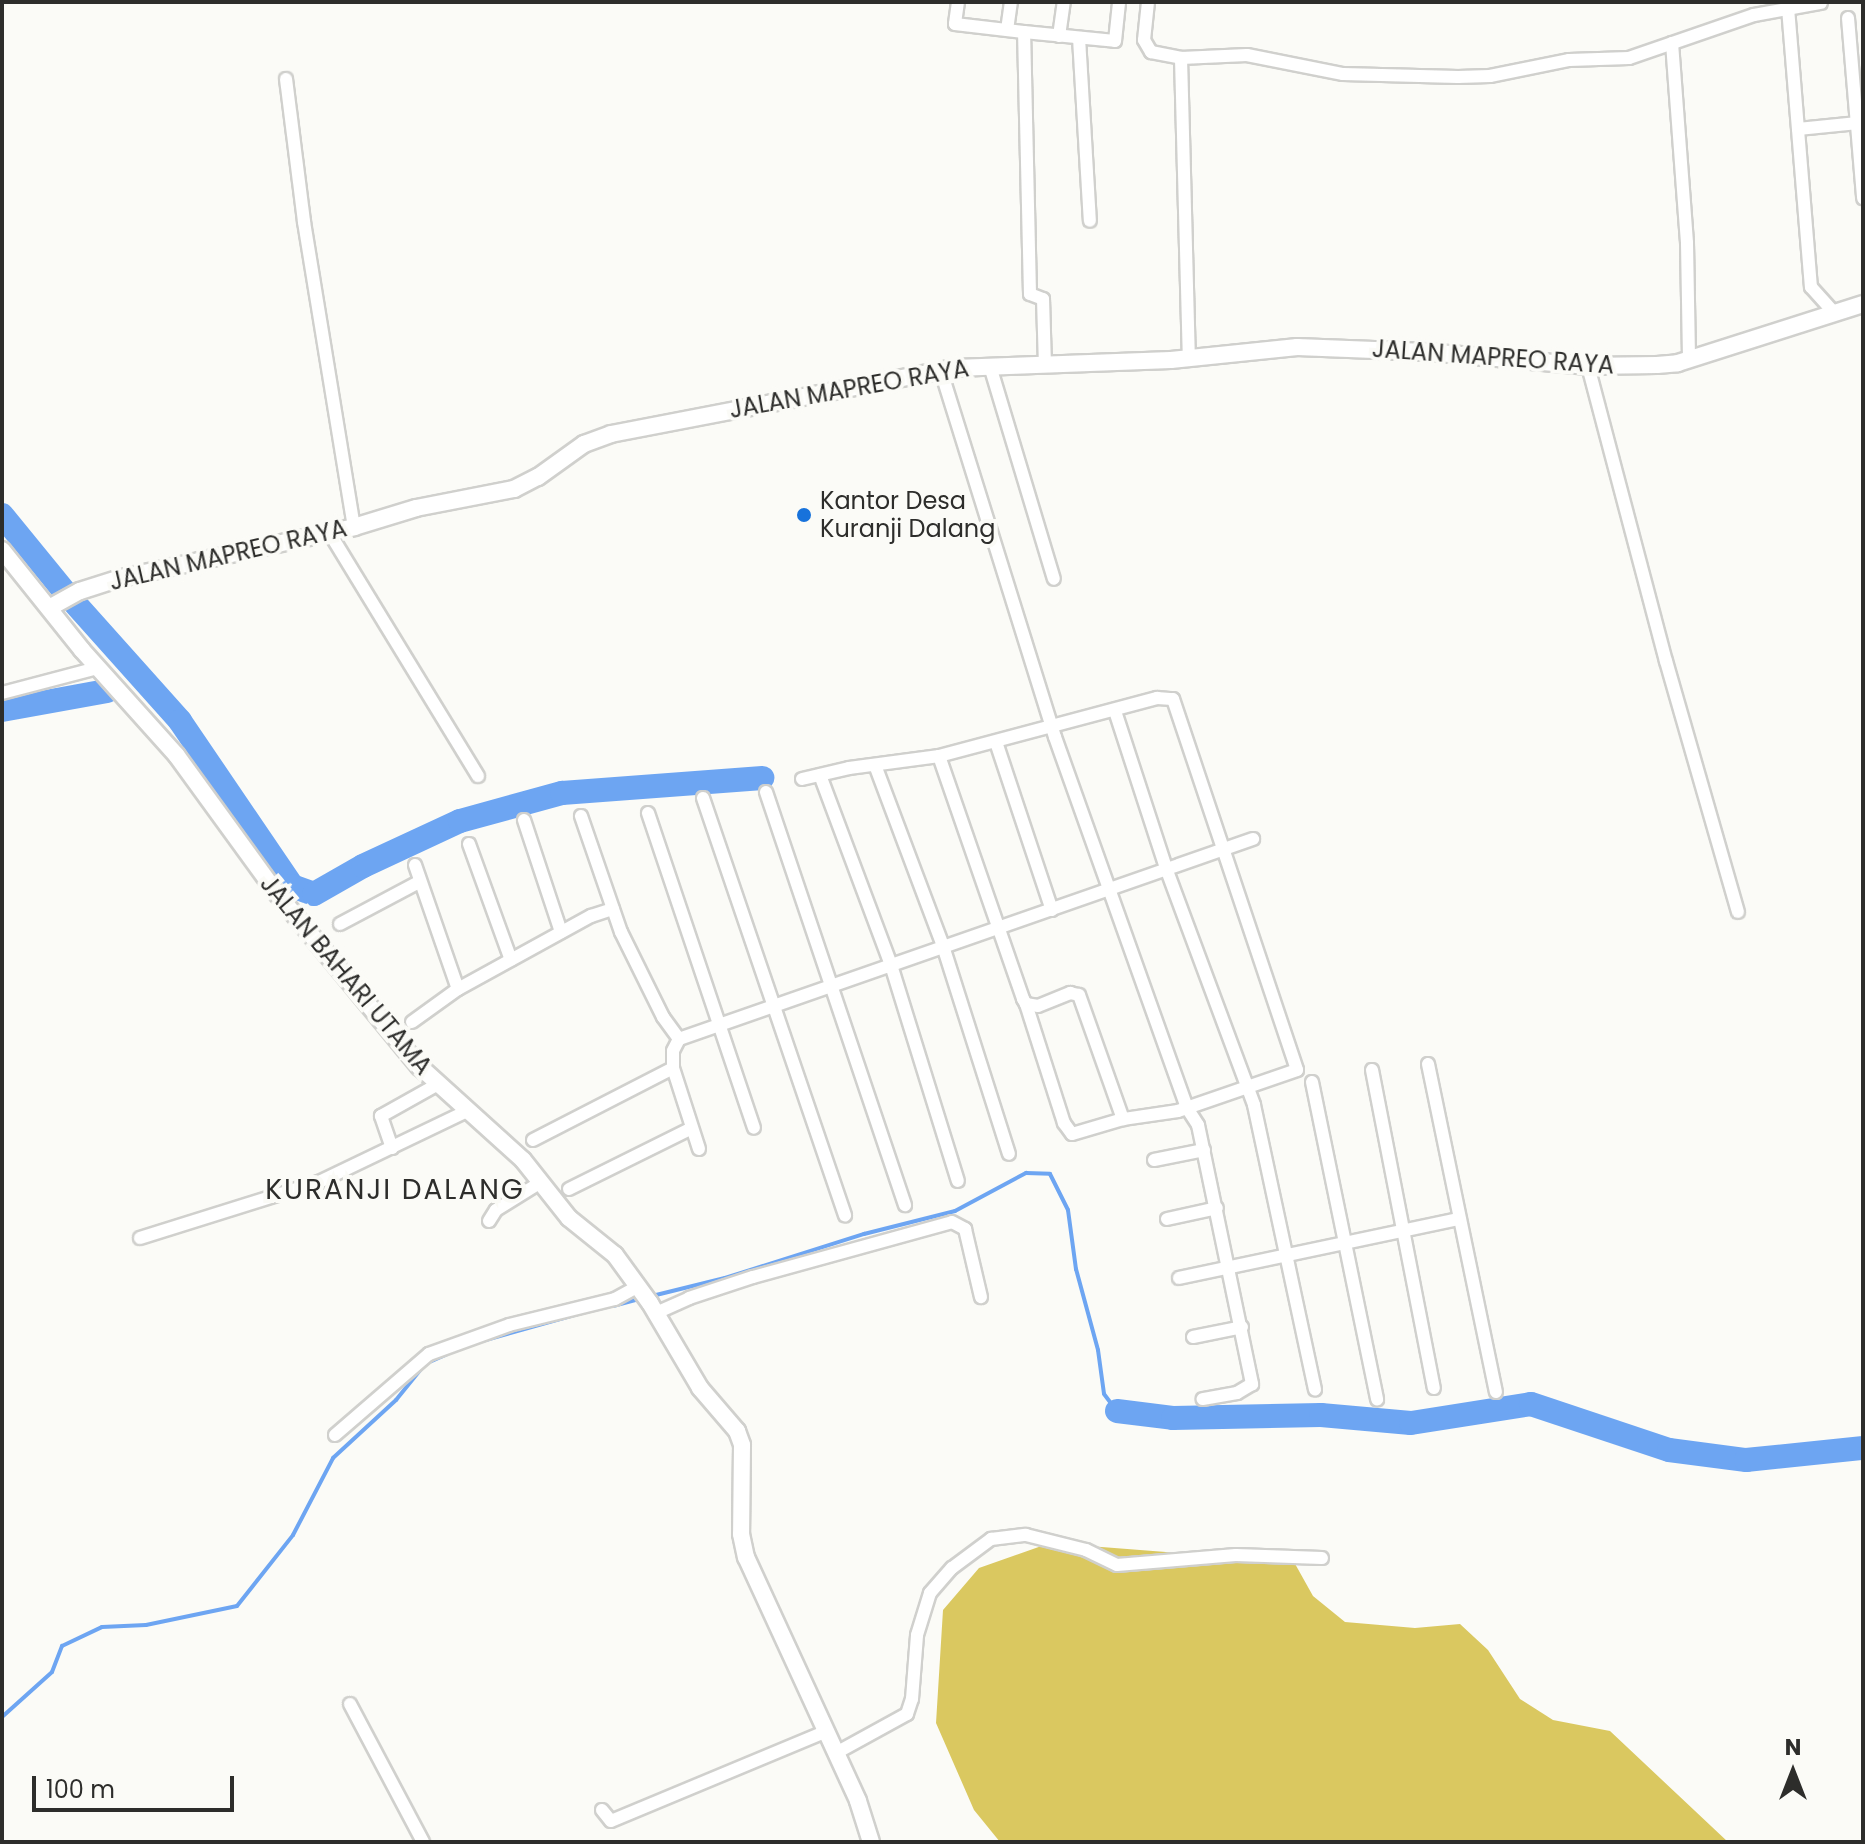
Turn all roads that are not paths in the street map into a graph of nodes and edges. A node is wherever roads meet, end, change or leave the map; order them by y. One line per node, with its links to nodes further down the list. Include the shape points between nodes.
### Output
1 (958, 2): 9 (street, via 955,24)
2 (1011, 2): 9 (street)
3 (1064, 2): 11 (street)
4 (1119, 2): 12 (street, via 1115,41)
5 (1148, 2): 14 (street, via 1146,47)
6 (1821, 3): 7 (street)
7 (1788, 8): 13 (street); 17 (street)
8 (1848, 18): 16 (street)
9 (1007, 30): 10 (street)
10 (1024, 32): 11 (street); 25 (street, via 1030,294 1043,299)
11 (1059, 36): 12 (street)
12 (1079, 38): 19 (street)
13 (1672, 43): 14 (street, via 1629,58 1569,60 1476,77 1343,74 1247,55); 23 (street, via 1687,243)
14 (1181, 58): 22 (street)
15 (286, 79): 28 (street)
16 (1858, 123): 17 (street); 18 (street)
17 (1798, 129): 21 (street, via 1811,287)
18 (1863, 198)
19 (1090, 221)
20 (1863, 304): 21 (street, JALAN MAPREO RAYA)
21 (1835, 314): 23 (street, JALAN MAPREO RAYA)
22 (1189, 357): 25 (street, JALAN MAPREO RAYA); 26 (street, JALAN MAPREO RAYA, via 1322,347)
23 (1689, 359): 26 (street, JALAN MAPREO RAYA)
24 (990, 366): 25 (street, JALAN MAPREO RAYA); 27 (street, JALAN MAPREO RAYA); 31 (street)
25 (1045, 366)
26 (1588, 366): 57 (street)
27 (941, 371): 28 (street, JALAN MAPREO RAYA, via 611,434 584,444 514,489 416,508); 36 (street)
28 (354, 527): 29 (street, JALAN MAPREO RAYA)
29 (329, 532): 32 (street, JALAN MAPREO RAYA, via 121,578); 41 (street)
30 (2, 550): 32 (street, JALAN BAHARI UTAMA)
31 (1054, 579)
32 (49, 608): 33 (street, JALAN BAHARI UTAMA)
33 (97, 668): 34 (street); 75 (street, JALAN BAHARI UTAMA, via 177,756 284,903)
34 (2, 693)
35 (1115, 711): 36 (street); 50 (street, via 1166,696 1173,699); 52 (street)
36 (1052, 728): 37 (street); 54 (street)
37 (996, 742): 38 (street); 56 (street)
38 (939, 756): 39 (street); 59 (street)
39 (875, 765): 40 (street); 61 (street)
40 (820, 775): 42 (street); 63 (street)
41 (478, 776)
42 (802, 779)
43 (766, 792): 64 (street)
44 (703, 798): 67 (street)
45 (648, 813): 69 (street)
46 (581, 816): 55 (street)
47 (524, 820): 60 (street)
48 (1253, 839): 50 (street)
49 (469, 844): 62 (street)
50 (1222, 849): 52 (street); 76 (street, via 1297,1067 1292,1074)
51 (415, 865): 53 (street)
52 (1166, 868): 54 (street); 76 (street)
53 (419, 882): 58 (street); 65 (street)
54 (1110, 887): 56 (street); 77 (street)
55 (613, 909): 60 (street); 70 (street, via 663,1017)
56 (1052, 910): 59 (street)
57 (1738, 912)
58 (340, 924)
59 (997, 927): 61 (street); 66 (street)
60 (561, 932): 62 (street)
61 (943, 946): 63 (street); 86 (street)
62 (511, 960): 65 (street)
63 (891, 965): 64 (street); 88 (street)
64 (829, 986): 67 (street); 91 (street)
65 (458, 989): 68 (street)
66 (1026, 1004): 79 (street, via 1079,995); 79 (street, via 1072,1134)
67 (775, 1005): 69 (street); 93 (street)
68 (412, 1022)
69 (717, 1026): 70 (street); 81 (street)
70 (679, 1039): 72 (street)
71 (1428, 1064): 95 (street)
72 (673, 1068): 80 (street); 82 (street)
73 (1372, 1070): 97 (street)
74 (1312, 1082): 99 (street)
75 (438, 1084): 78 (street, JALAN BAHARI UTAMA); 83 (street, via 381,1116)
76 (1246, 1089): 77 (street); 100 (street)
77 (1187, 1108): 79 (street); 85 (street)
78 (469, 1110): 83 (street); 89 (street, JALAN BAHARI UTAMA)
79 (1123, 1119)
80 (692, 1128): 84 (street); 90 (street)
81 (754, 1128)
82 (533, 1140)
83 (392, 1148): 98 (street, via 319,1182)
84 (699, 1149)
85 (1204, 1150): 87 (street); 92 (street)
86 (1009, 1154)
87 (1154, 1160)
88 (958, 1181)
89 (541, 1182): 96 (street, via 496,1210); 104 (street, JALAN BAHARI UTAMA, via 569,1218 599,1239)
90 (569, 1189)
91 (905, 1205)
92 (1217, 1208): 94 (street); 101 (street)
93 (845, 1216)
94 (1167, 1219)
95 (1458, 1219): 97 (street); 109 (street)
96 (489, 1221)
97 (1403, 1230): 99 (street); 107 (street)
98 (140, 1238)
99 (1344, 1241): 100 (street); 111 (street)
100 (1286, 1253): 101 (street); 108 (street)
101 (1230, 1266): 102 (street); 105 (street)
102 (1179, 1278)
103 (981, 1297): 104 (street, via 965,1229 952,1222 689,1298)
104 (646, 1298): 112 (street, via 615,1299 509,1325 429,1354); 115 (street, JALAN BAHARI UTAMA, via 700,1388 740,1437 746,1557)
105 (1242, 1327): 106 (street); 110 (street, via 1252,1384 1237,1393)
106 (1193, 1337)
107 (1434, 1388)
108 (1315, 1390)
109 (1496, 1392)
110 (1203, 1399)
111 (1377, 1399)
112 (335, 1435)
113 (1322, 1558): 116 (street, via 1236,1555 1117,1565 1086,1550 1026,1535 991,1539 930,1593 917,1635 907,1714)
114 (350, 1704): 118 (street)
115 (827, 1731): 116 (street, JALAN BAHARI UTAMA); 117 (street, via 611,1821)
116 (836, 1753): 119 (street, JALAN BAHARI UTAMA)
117 (602, 1810)
118 (423, 1842)
119 (871, 1842)

